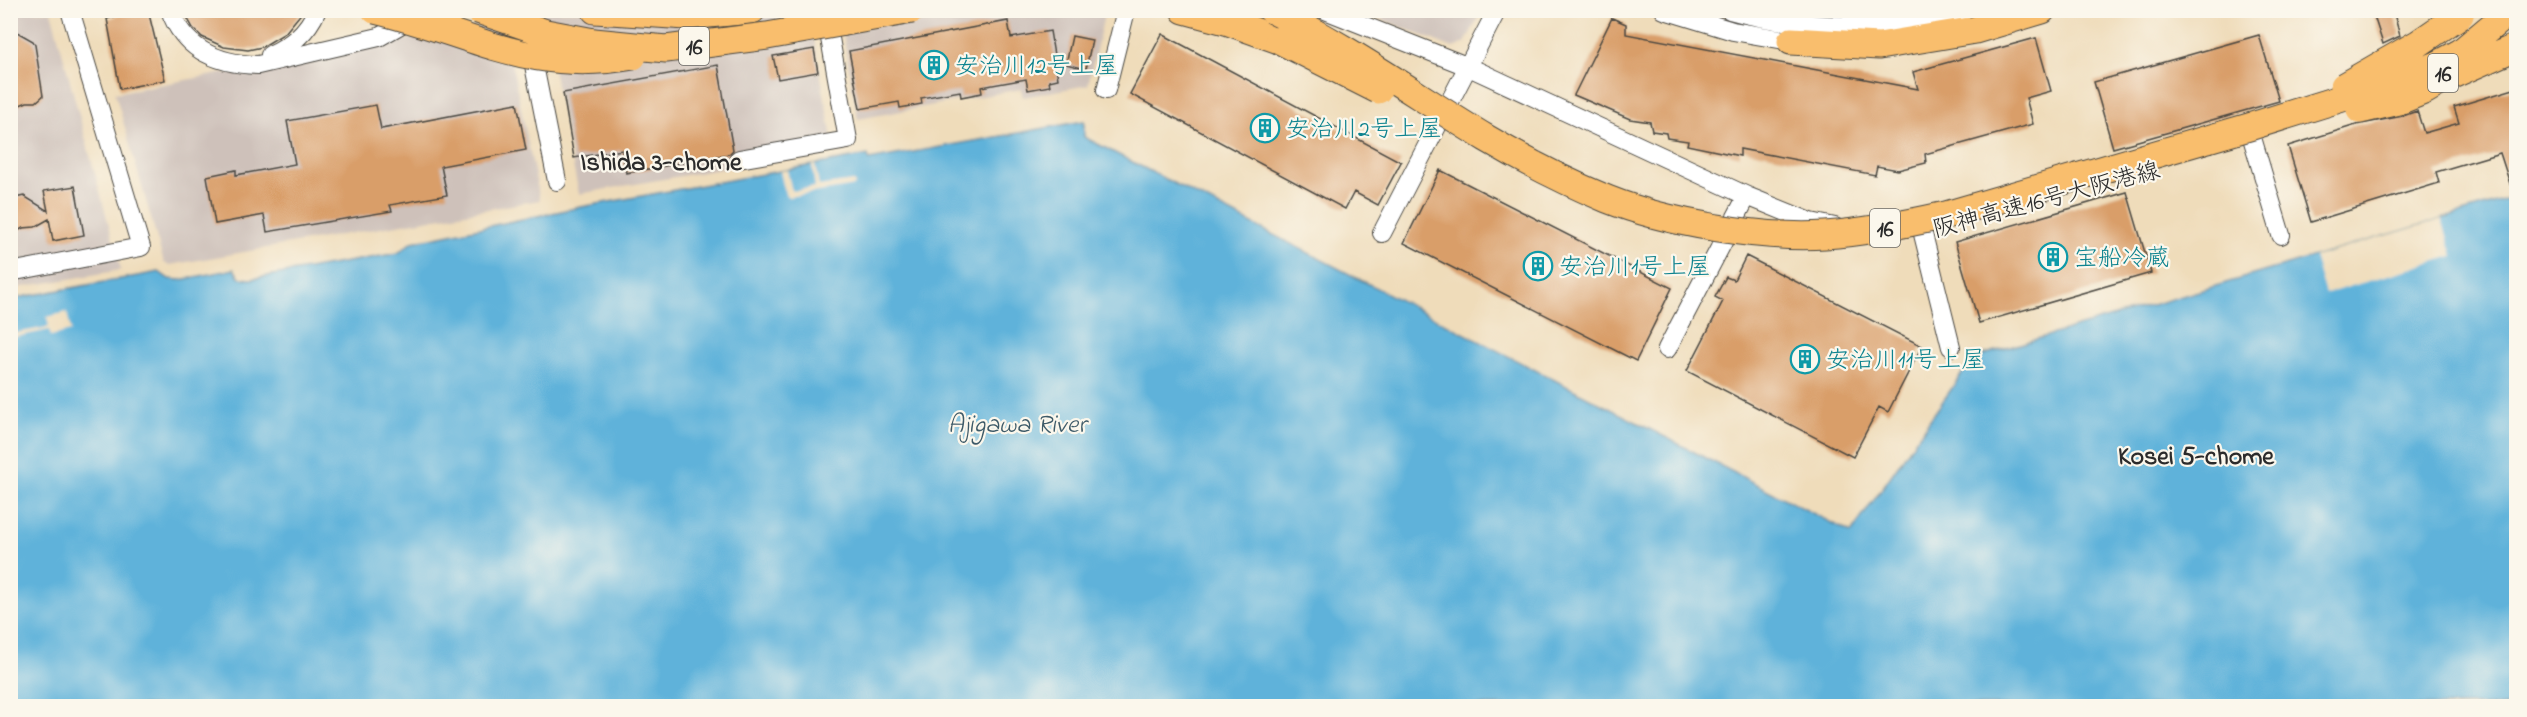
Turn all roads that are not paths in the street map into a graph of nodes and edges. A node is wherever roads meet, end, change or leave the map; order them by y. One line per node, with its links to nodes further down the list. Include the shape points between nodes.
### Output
1 (70, 10): 41 (street, via 141,247)
2 (170, 10): 6 (street, via 175,24 192,45 217,59 258,64 380,37)
3 (174, 10): 4 (street, via 187,32 207,49 219,55 250,59 286,47 301,36)
4 (317, 10)
5 (375, 10): 28 (highway, bridge, via 504,51 542,59 600,61)
6 (426, 10)
7 (478, 10): 28 (highway, 16, bridge, via 546,33)
8 (523, 10): 35 (street)
9 (595, 10): 10 (highway, 16, via 670,16)
10 (752, 10)
11 (825, 10): 34 (street, via 848,140)
12 (912, 10): 28 (highway, 16, bridge, via 767,36)
13 (1126, 10): 31 (street)
14 (1184, 10): 36 (highway, 阪神高速16号大阪港線 / 16, bridge, via 1279,40 1324,61 1467,143 1606,211 1717,238 1767,244 1887,239 1951,226)
15 (1272, 10): 33 (highway, 阪神高速16号大阪港線 / 16, bridge, via 1326,38 1487,138 1598,195 1670,218 1768,233 1824,235 1894,226)
16 (1324, 10): 30 (street)
17 (1497, 10): 30 (street)
18 (1664, 10): 26 (street, via 1733,31)
19 (1730, 10): 26 (street)
20 (1964, 10): 26 (street, via 1908,22 1847,26)
21 (2042, 10): 26 (highway, via 1975,30 1879,46)
22 (2466, 10): 36 (highway, bridge, via 2419,43 2322,96 2318,109 2279,126 2166,160)
23 (2496, 10): 32 (highway, 阪神高速16号大阪港線 / 16, bridge, via 2445,53)
24 (2511, 10): 33 (highway, 阪神高速16号大阪港線 / 16, bridge, via 2480,38 2437,65)
25 (2517, 19): 32 (highway, 16, via 2442,74 2384,100)
26 (1796, 21)
27 (2517, 47): 33 (highway, bridge, via 2399,101)
28 (666, 48)
29 (2517, 57): 33 (street, via 2498,62 2474,60 2454,44)
30 (1469, 67): 37 (street); 39 (street)
31 (1106, 90)
32 (2358, 102): 36 (highway, 阪神高速16号大阪港線 / 16, via 2267,139)
33 (2250, 129): 38 (street); 40 (street)
34 (739, 159)
35 (557, 181)
36 (2107, 183)
37 (1747, 196): 38 (street, via 1811,222 1861,233); 43 (street)
38 (1922, 230): 42 (street)
39 (1382, 233)
40 (2281, 235)
41 (10, 272)
42 (1951, 347)
43 (1667, 349)

